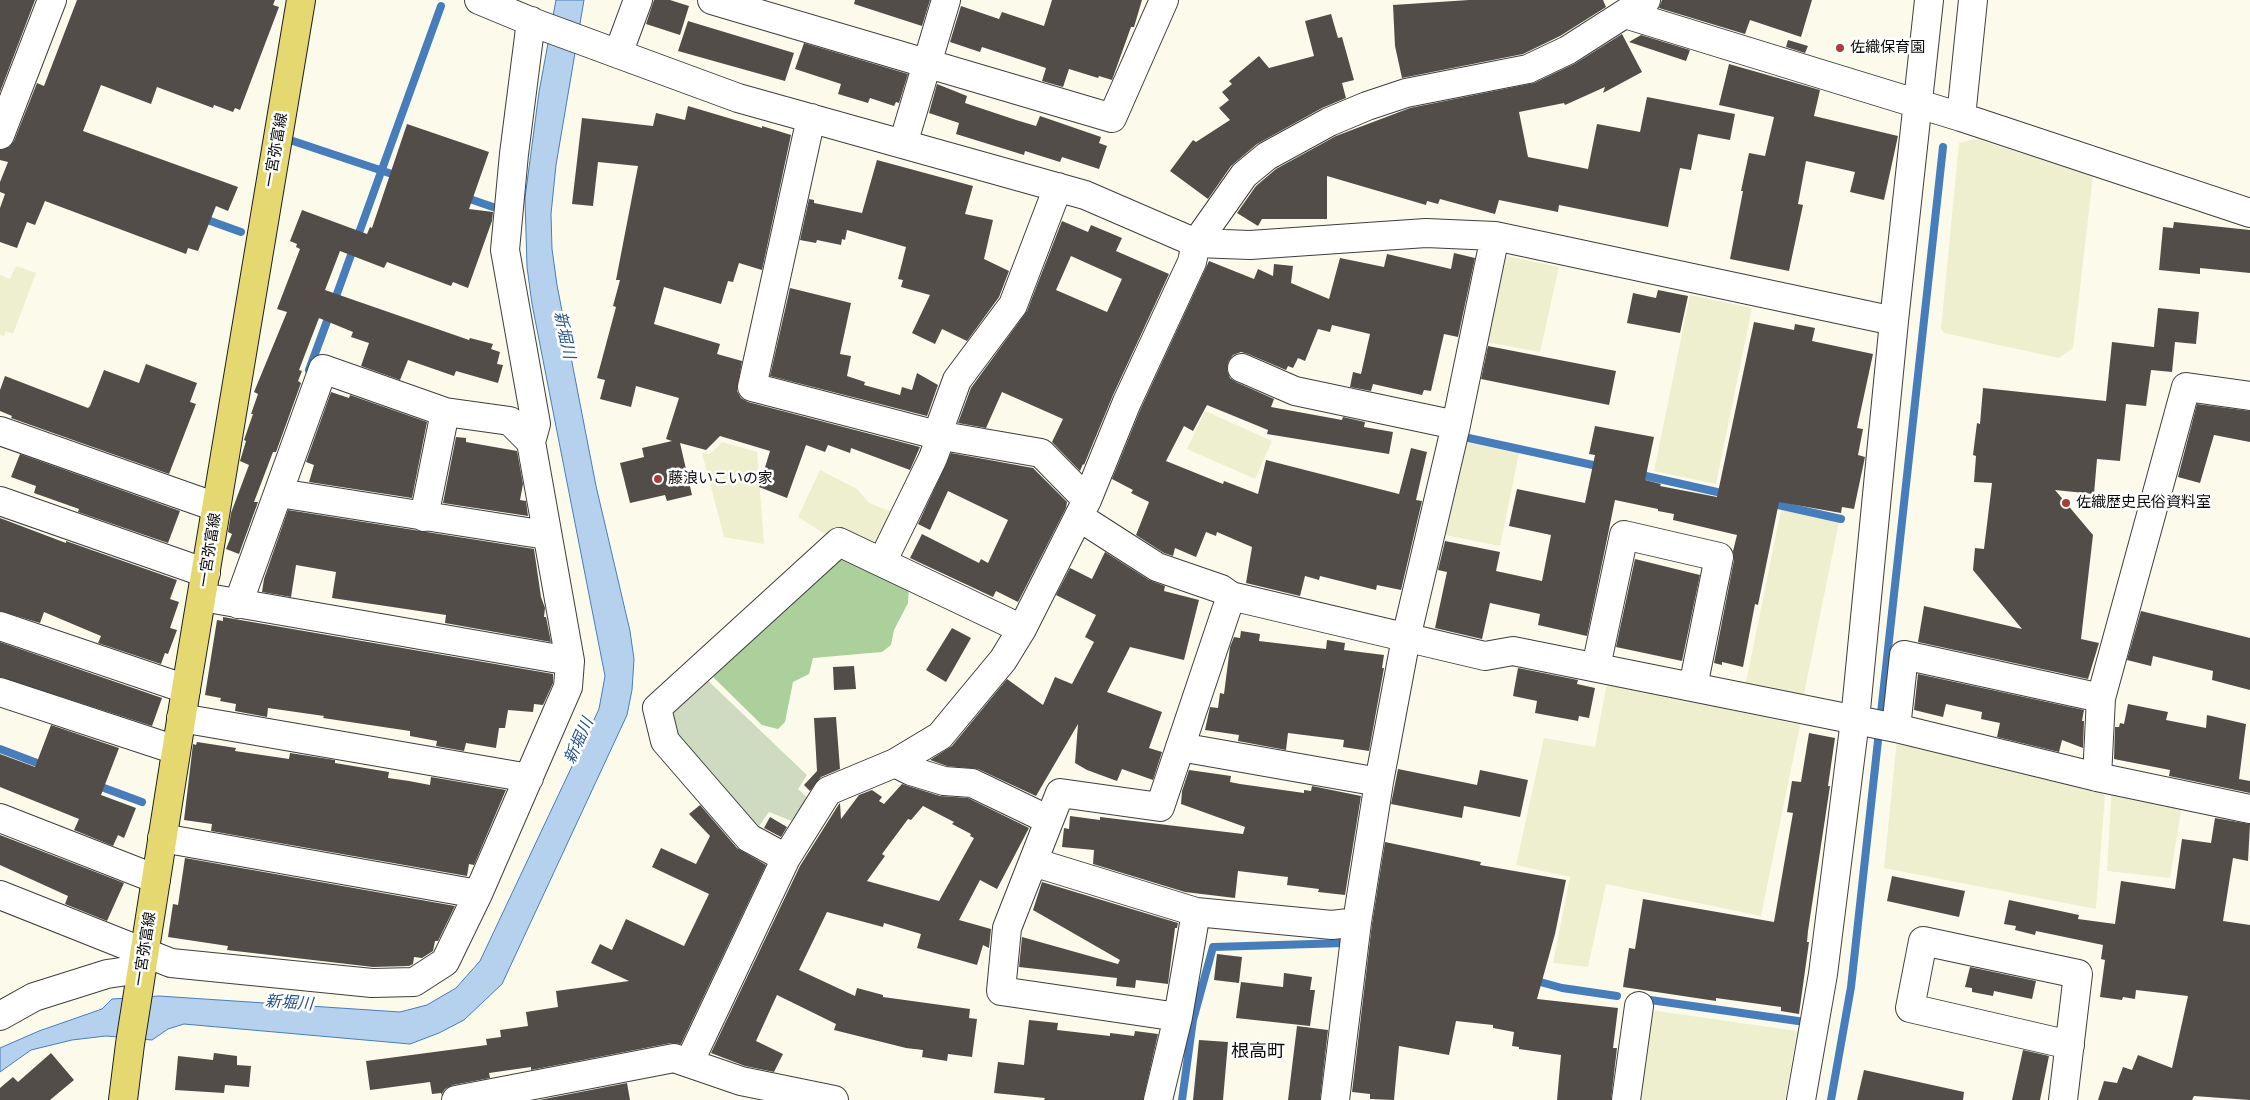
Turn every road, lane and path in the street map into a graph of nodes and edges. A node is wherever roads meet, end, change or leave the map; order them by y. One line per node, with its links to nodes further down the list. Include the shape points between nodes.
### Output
1 (52, 0): 17 (street)
2 (302, 0): 33 (main road, 一宮弥富線)
3 (479, 0): 11 (street)
4 (638, 0): 12 (street)
5 (712, 0): 13 (street)
6 (946, 0): 13 (street)
7 (1164, 0): 13 (street, via 1112,118)
8 (1929, 0): 14 (street)
9 (1973, 0): 15 (street)
10 (1636, 7): 14 (street); 22 (street, via 1568,50 1528,69 1406,93 1337,118 1306,134 1267,156 1244,175)
11 (534, 23): 12 (street); 30 (street, via 514,154 505,250 536,424)
12 (606, 49): 16 (street, via 738,98)
13 (927, 63): 18 (street)
14 (1918, 104): 15 (street); 23 (street)
15 (1961, 117): 20 (street)
16 (811, 118): 18 (street); 29 (street, via 752,387)
17 (0, 135)
18 (903, 144): 19 (street)
19 (1058, 187): 22 (street, via 1085,194); 29 (street, via 1013,305 956,380)
20 (2250, 214)
21 (1495, 236): 22 (street, via 1426,233 1250,245); 23 (street); 27 (street)
22 (1196, 243): 34 (street, via 1192,262 1127,402)
23 (1894, 321): 51 (street)
24 (1242, 368): 27 (street, via 1295,391)
25 (2250, 396): 49 (street, via 2186,387)
26 (445, 412): 30 (street, via 510,420); 31 (street, via 322,369); 35 (street)
27 (1456, 425): 43 (street)
28 (0, 431): 33 (street)
29 (939, 435): 34 (street, via 1041,453); 37 (street, via 934,458)
30 (531, 442): 36 (street)
31 (279, 493): 35 (street); 40 (street)
32 (0, 501): 38 (street)
33 (216, 507): 38 (main road, 一宮弥富線)
34 (1083, 508): 39 (street, via 1157,567 1221,589); 42 (street)
35 (424, 517): 36 (street)
36 (546, 534): 44 (street)
37 (882, 562): 42 (street); 63 (street, via 839,542 657,708 665,741 749,838)
38 (204, 585): 40 (street); 47 (main road, 一宮弥富線)
39 (1231, 596): 43 (street); 53 (street)
40 (238, 604): 44 (street)
41 (0, 626): 47 (street)
42 (1022, 629): 55 (street, via 1002,660 940,736)
43 (1406, 638): 45 (street, via 1485,656 1513,651); 58 (street)
44 (570, 661): 57 (street, via 568,687)
45 (1596, 668): 46 (street); 46 (street, via 1624,535 1719,557)
46 (1693, 687): 51 (street)
47 (186, 689): 50 (main road, 一宮弥富線)
48 (0, 692): 54 (street)
49 (2102, 698): 52 (street, via 1904,655); 56 (street)
50 (181, 718): 54 (main road, 一宮弥富線); 57 (street)
51 (1859, 721): 52 (street); 83 (street)
52 (1893, 727): 56 (street)
53 (1180, 747): 58 (street); 61 (street, via 1160,807 1060,793)
54 (176, 750): 62 (main road, 一宮弥富線)
55 (895, 763): 61 (street, via 944,781 972,783); 63 (street, via 828,791)
56 (2097, 777): 59 (street)
57 (529, 778): 66 (street)
58 (1379, 782): 69 (street)
59 (2250, 809)
60 (0, 818): 65 (street)
61 (1049, 820): 64 (street)
62 (162, 838): 65 (main road, 一宮弥富線); 66 (street)
63 (786, 858): 75 (street)
64 (1032, 862): 68 (street); 73 (street, via 1006,928 1001,991)
65 (156, 879): 70 (main road, 一宮弥富線)
66 (478, 894): 70 (street, via 445,962 414,982 372,983 171,963)
67 (0, 895): 70 (street)
68 (1196, 912): 69 (street, via 1332,925); 73 (street)
69 (1357, 922): 81 (street)
70 (142, 968): 72 (street, via 107,974 34,997); 77 (main road, 一宮弥富線)
71 (1639, 1006): 82 (street)
72 (0, 1016)
73 (1178, 1017): 80 (street)
74 (2070, 1045): 74 (street, via 2078,974 1923,940 1910,1008); 84 (street)
75 (689, 1063): 76 (street); 78 (street, via 674,1058)
76 (739, 1091): 79 (street)
77 (123, 1100)
78 (456, 1100)
79 (834, 1100)
80 (1158, 1100)
81 (1334, 1100)
82 (1626, 1100)
83 (1801, 1100)
84 (2063, 1100)

